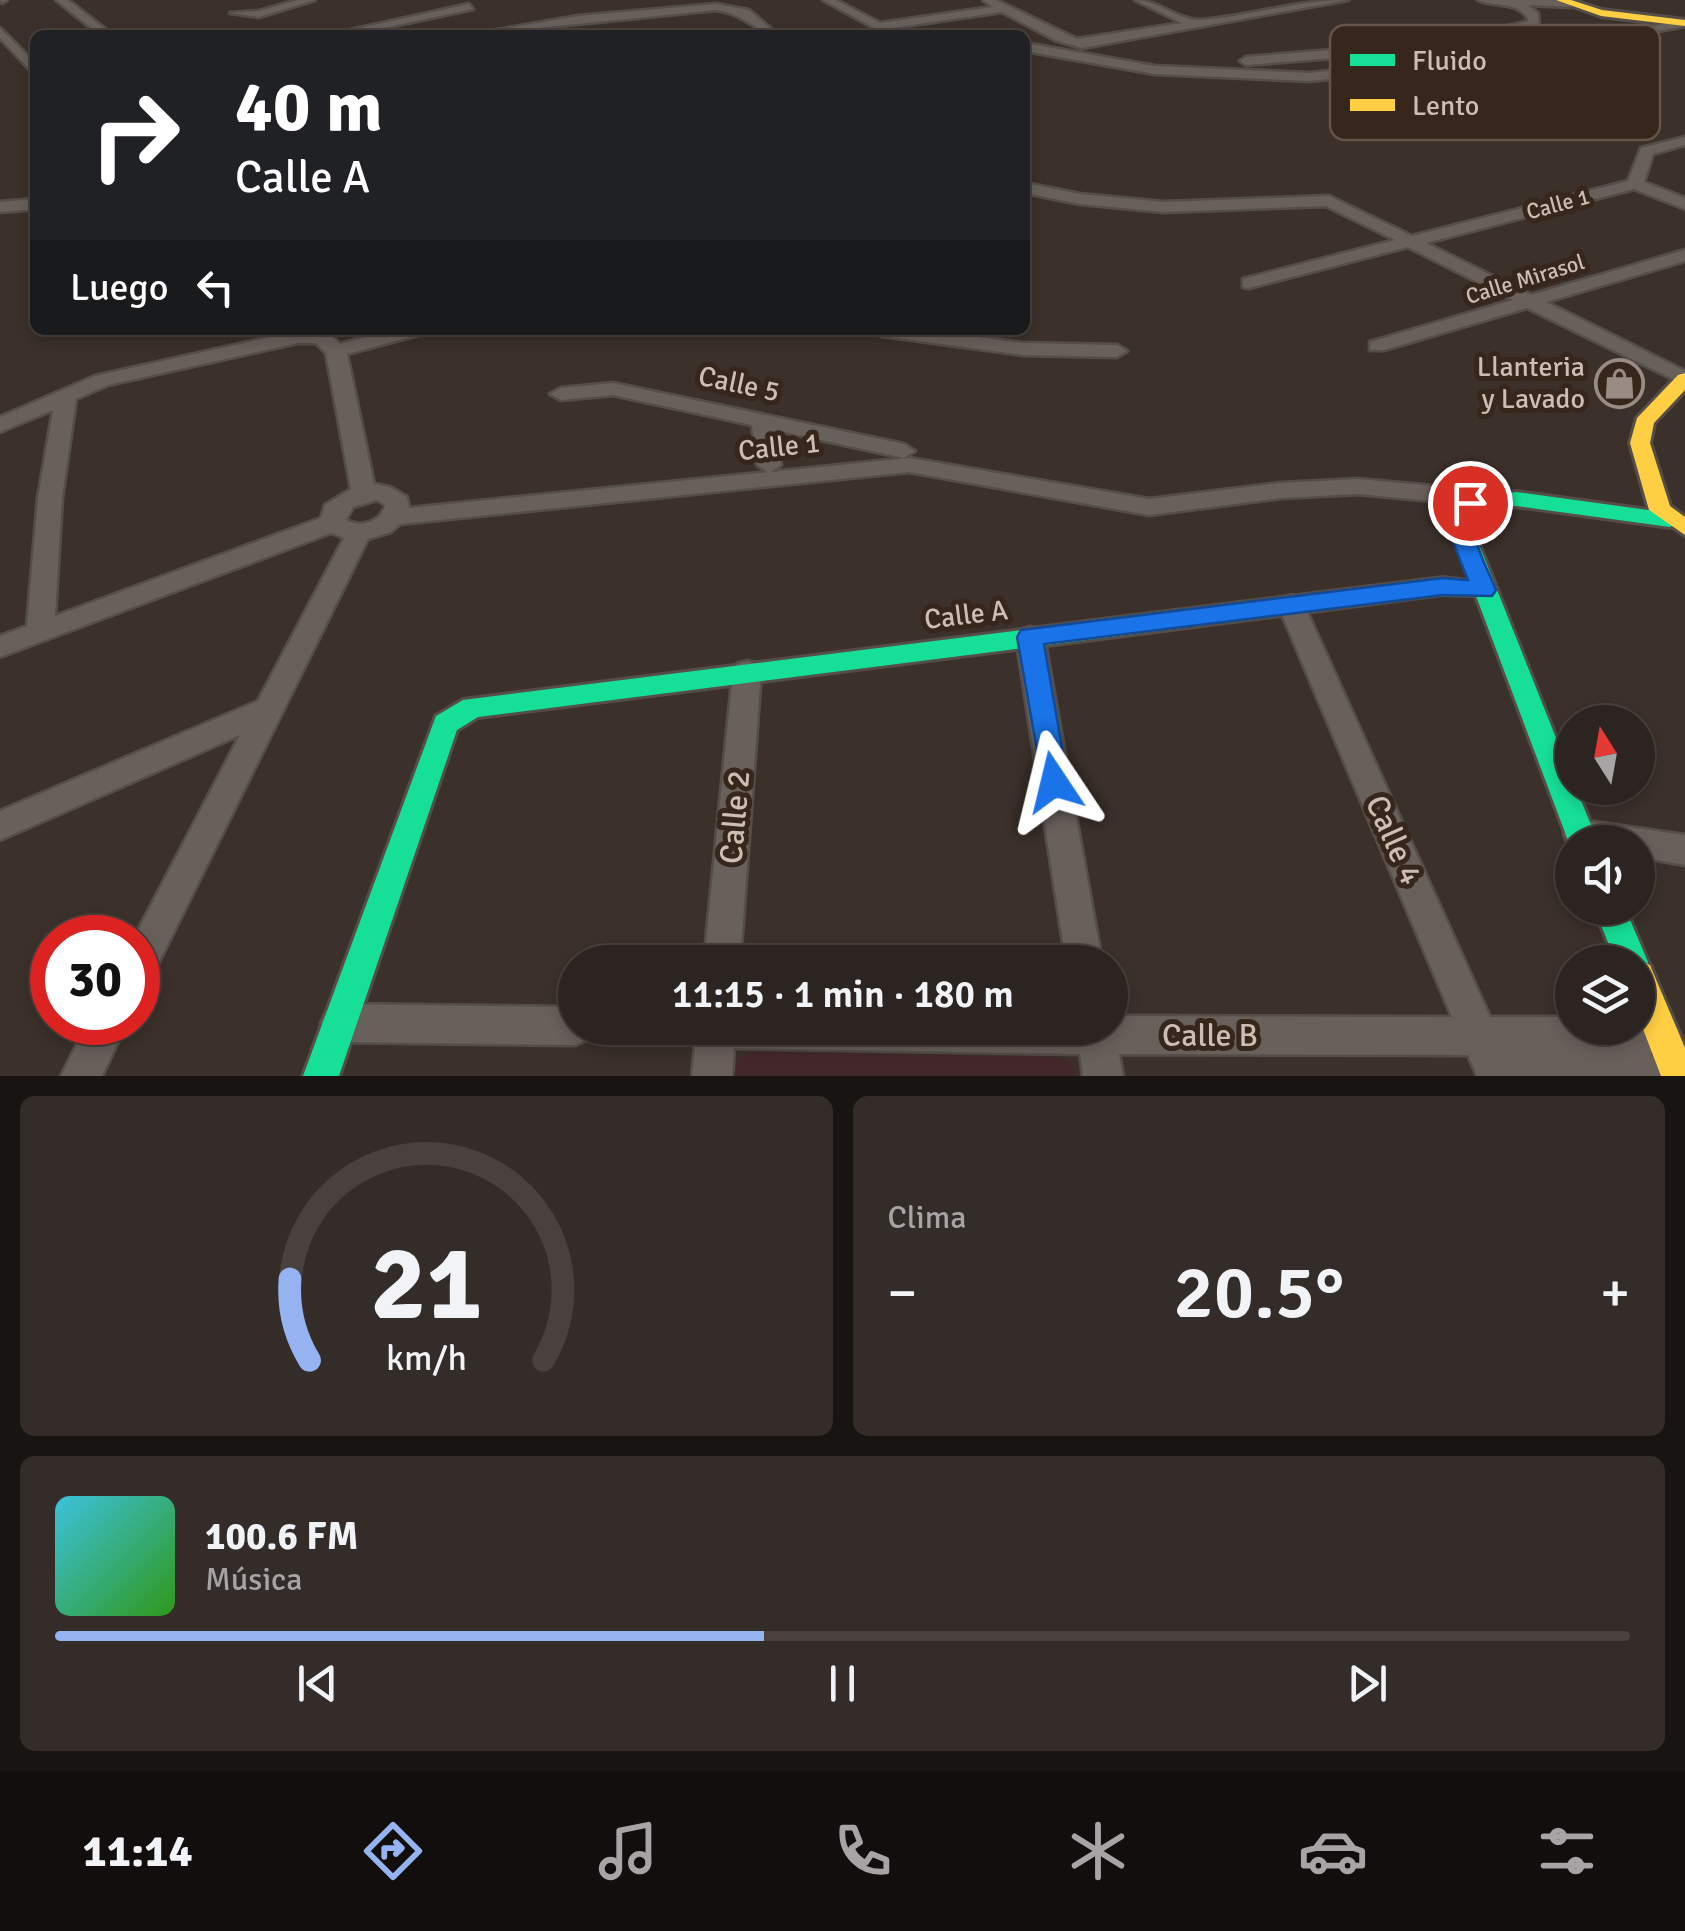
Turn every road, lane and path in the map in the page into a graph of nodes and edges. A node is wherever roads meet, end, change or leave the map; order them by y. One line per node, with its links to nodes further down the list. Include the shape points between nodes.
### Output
1 (61, 0): 22 (street)
2 (265, 0): 3 (street, via 236,12 259,14)
3 (310, 0)
4 (646, 0): 15 (street)
5 (828, 0): 14 (street, via 878,27)
6 (988, 0): 14 (street)
7 (1140, 0): 17 (street)
8 (1304, 0): 17 (street)
9 (1343, 0): 17 (street)
10 (1482, 0): 11 (street)
11 (1515, 1): 12 (street); 19 (street, via 1532,13 1535,23)
12 (1565, 2): 16 (main road)
13 (470, 7): 23 (street)
14 (1004, 8): 27 (street)
15 (676, 12): 24 (street); 25 (street, via 736,10)
16 (1632, 17): 18 (main road); 20 (street)
17 (1187, 21): 27 (street); 28 (street)
18 (1685, 23): 21 (street)
19 (1527, 25)
20 (1646, 25)
21 (1660, 29)
22 (100, 30)
23 (358, 30)
24 (505, 30)
25 (765, 30)
26 (0, 32): 31 (street)
27 (1059, 38): 28 (street)
28 (1076, 43): 30 (street, via 1193,59)
29 (1030, 48): 32 (street, via 1156,70)
30 (1330, 55)
31 (30, 65)
32 (1330, 74)
33 (1685, 142): 34 (street, via 1646,151)
34 (1635, 184): 37 (street); 39 (street, Calle 1)
35 (1030, 189): 39 (street, via 1164,207 1330,201)
36 (30, 204): 38 (street)
37 (1685, 204)
38 (0, 207)
39 (1410, 242): 41 (street, Calle 1); 42 (street)
40 (1685, 255): 42 (street, Calle Mirasol)
41 (1248, 283)
42 (1528, 303): 45 (street, Calle Mirasol); 48 (street)
43 (397, 335): 47 (street)
44 (919, 335): 46 (street, via 1023,349)
45 (1377, 346)
46 (1117, 350)
47 (336, 351): 50 (street, via 320,338 298,338 102,380); 57 (street)
48 (1685, 379): 54 (main road, via 1644,422 1640,443)
49 (561, 394): 51 (street, Calle 5, via 613,389)
50 (66, 395): 52 (street); 65 (street)
51 (762, 420): 53 (street, Calle 5); 55 (street)
52 (0, 424)
53 (904, 451): 55 (street, Calle 1); 58 (street, Calle 1)
54 (1647, 468): 56 (main road); 61 (main road)
55 (770, 472): 58 (street, Calle 1, via 908,464 1126,506); 60 (street, Calle 1)
56 (1683, 492): 61 (main road, via 1672,491)
57 (364, 493): 60 (street, via 390,494); 62 (street, via 339,506)
58 (1167, 502): 59 (street, Calle 1, via 1371,486 1434,491)
59 (1470, 503): 61 (main road, via 1570,499); 63 (main road, via 1461,528)
60 (396, 509): 62 (street)
61 (1673, 520)
62 (346, 528): 65 (street); 69 (street)
63 (1484, 590): 64 (main road, Calle A, via 1443,586); 70 (main road)
64 (1290, 605): 66 (main road, Calle A); 81 (street, Calle 4)
65 (40, 632): 67 (street)
66 (1030, 637): 68 (main road, Calle A); 76 (street)
67 (0, 647)
68 (747, 672): 75 (street, Calle 2); 78 (main road, Calle A, via 457,713 446,724)
69 (270, 709): 71 (street); 74 (street)
70 (1576, 825)
71 (0, 826)
72 (1655, 846): 73 (street)
73 (1685, 850)
74 (160, 923)
75 (723, 945)
76 (1081, 945)
77 (1655, 1018): 82 (main road)
78 (340, 1023): 79 (street); 88 (main road)
79 (558, 1026)
80 (1128, 1031): 81 (street, Calle B)
81 (1480, 1034): 82 (street, Calle B); 86 (street, Calle 4)
82 (1662, 1036): 91 (main road)
83 (96, 1045): 87 (street)
84 (715, 1045): 89 (street)
85 (1098, 1045): 90 (street)
86 (1497, 1074): 91 (street)
87 (81, 1076)
88 (321, 1076)
89 (712, 1076)
90 (1104, 1076)
91 (1678, 1076)

